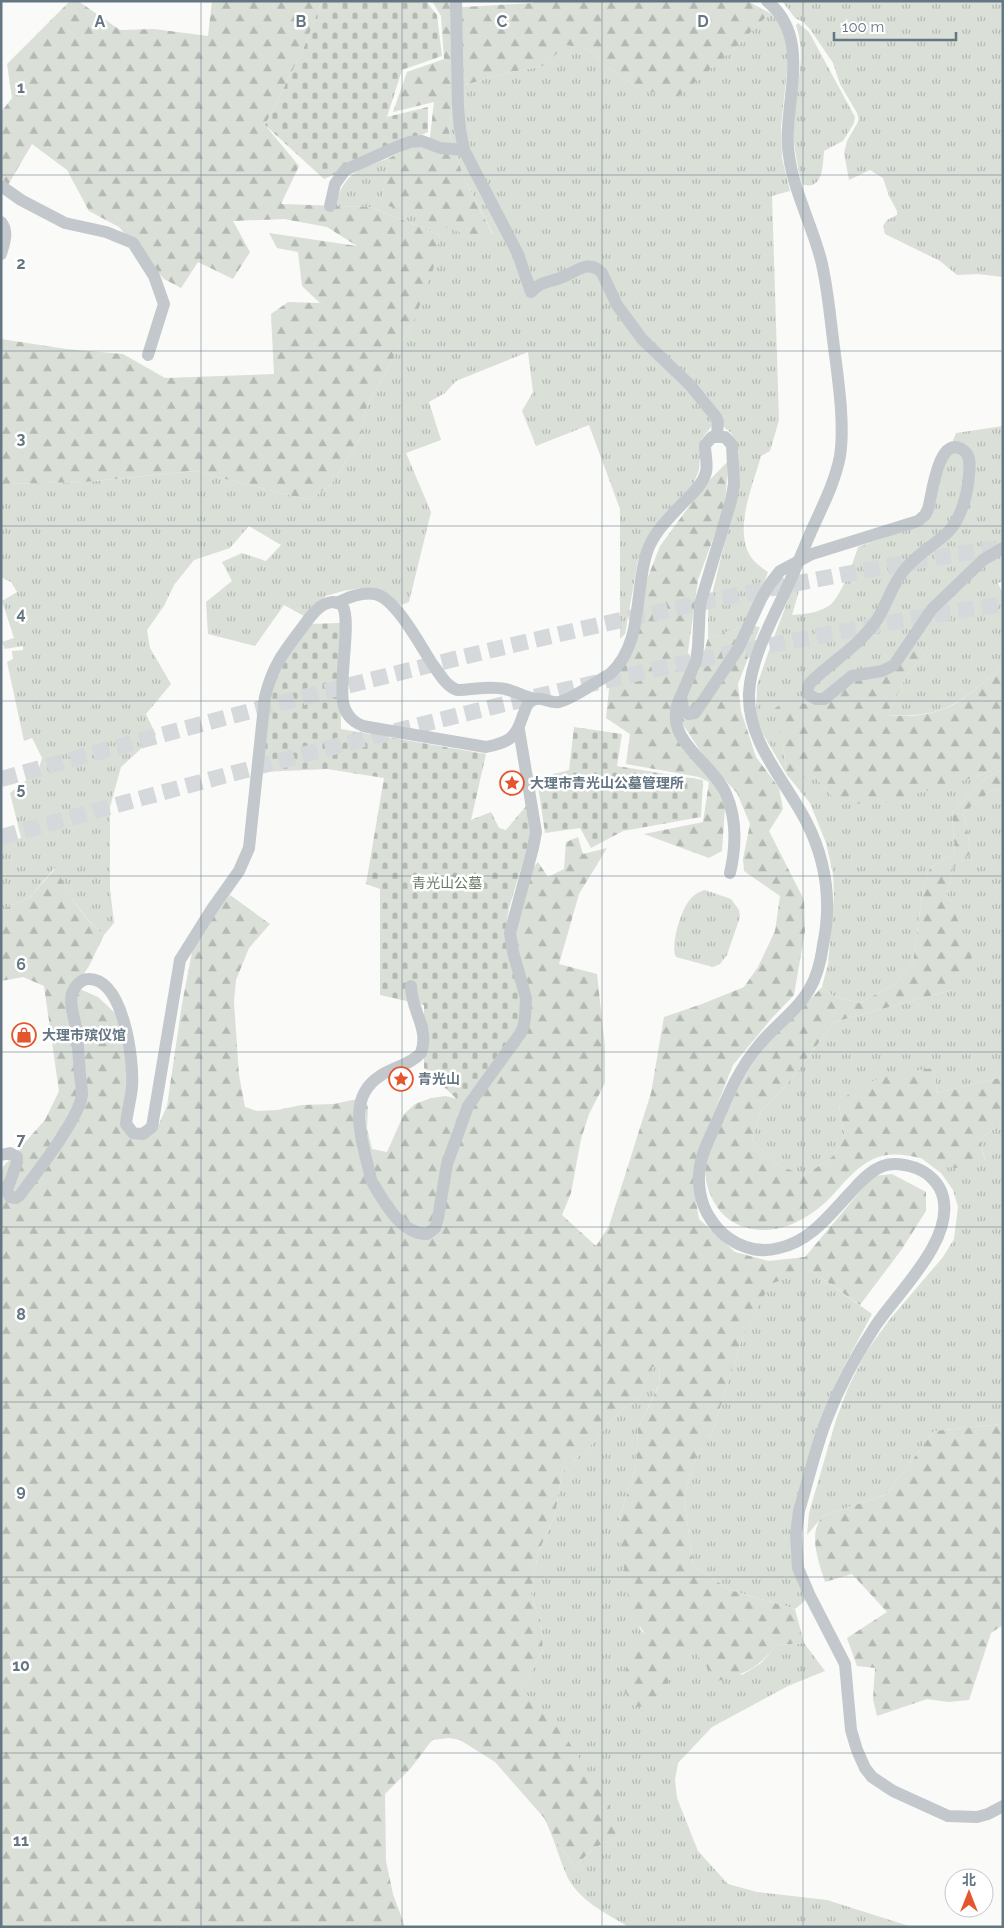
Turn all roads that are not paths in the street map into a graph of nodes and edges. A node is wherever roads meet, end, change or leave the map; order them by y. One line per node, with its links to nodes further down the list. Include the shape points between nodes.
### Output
1 (456, 1): 3 (street, via 458,107)
2 (767, 1): 13 (street, bridge, via 782,18 794,52 788,153 827,291 841,438 834,477)
3 (464, 150): 5 (street, via 440,148 422,141 399,146 345,170 335,184); 9 (street, via 518,254 531,292 544,282 564,277 580,268 599,270 642,339 690,385 716,417)
4 (1, 186): 8 (street, via 65,223 106,232 133,243 154,276 164,304)
5 (330, 206)
6 (1, 222): 7 (street, via 6,235)
7 (1, 254)
8 (148, 355)
9 (718, 436): 14 (street, via 732,444 733,492 700,604 696,662); 15 (street, via 706,443 704,477 649,547 633,632 616,668 563,700)
10 (1003, 548): 12 (street, via 983,560 932,609 892,667 852,676 824,699 816,700 808,694 810,683 873,626 905,569 954,525 962,508 970,465 962,449 951,448 940,461 931,501 923,518 914,524 812,554 786,567 770,584)
11 (337, 603): 15 (street, via 365,594 376,594 388,600 442,677 457,690 504,688); 16 (street, via 343,608 345,620 343,702 355,723 482,747 510,739); 19 (street, via 327,603 318,608 286,649 271,675 265,697 249,848 239,871 180,960 150,1130 143,1134 132,1133 126,1124 132,1086 131,1069 128,1037 116,999 107,987 94,979 85,979 77,985 72,997 82,1096 72,1121 16,1198 10,1198 7,1190 17,1157 10,1153)
12 (755, 613): 13 (street); 14 (street, via 738,649 695,713 688,714 683,709)
13 (773, 620): 20 (street, via 751,682 752,720 764,751 814,840 826,882 828,920 811,988 754,1050 725,1102 700,1162 700,1190 707,1212 721,1232 745,1247 766,1250 806,1238 862,1181 884,1166 898,1164 919,1169 939,1187 944,1209 938,1240 862,1348 826,1422 799,1511 796,1557 802,1580 845,1664 851,1730 856,1750 872,1777 893,1791 948,1816 977,1817)
14 (681, 696): 17 (street, via 676,715 679,734 714,775 729,802 735,832)
15 (535, 699): 16 (street, via 526,705)
16 (519, 730): 18 (street, via 536,832 510,932 524,988 525,1018 520,1034 468,1106 447,1164 435,1228 427,1234 413,1231 401,1222 375,1187 358,1118 360,1101 368,1086 379,1076 410,1062 421,1053 421,1020 413,1004)
17 (730, 873)
18 (411, 986)
19 (1, 1155)
20 (1003, 1806)

